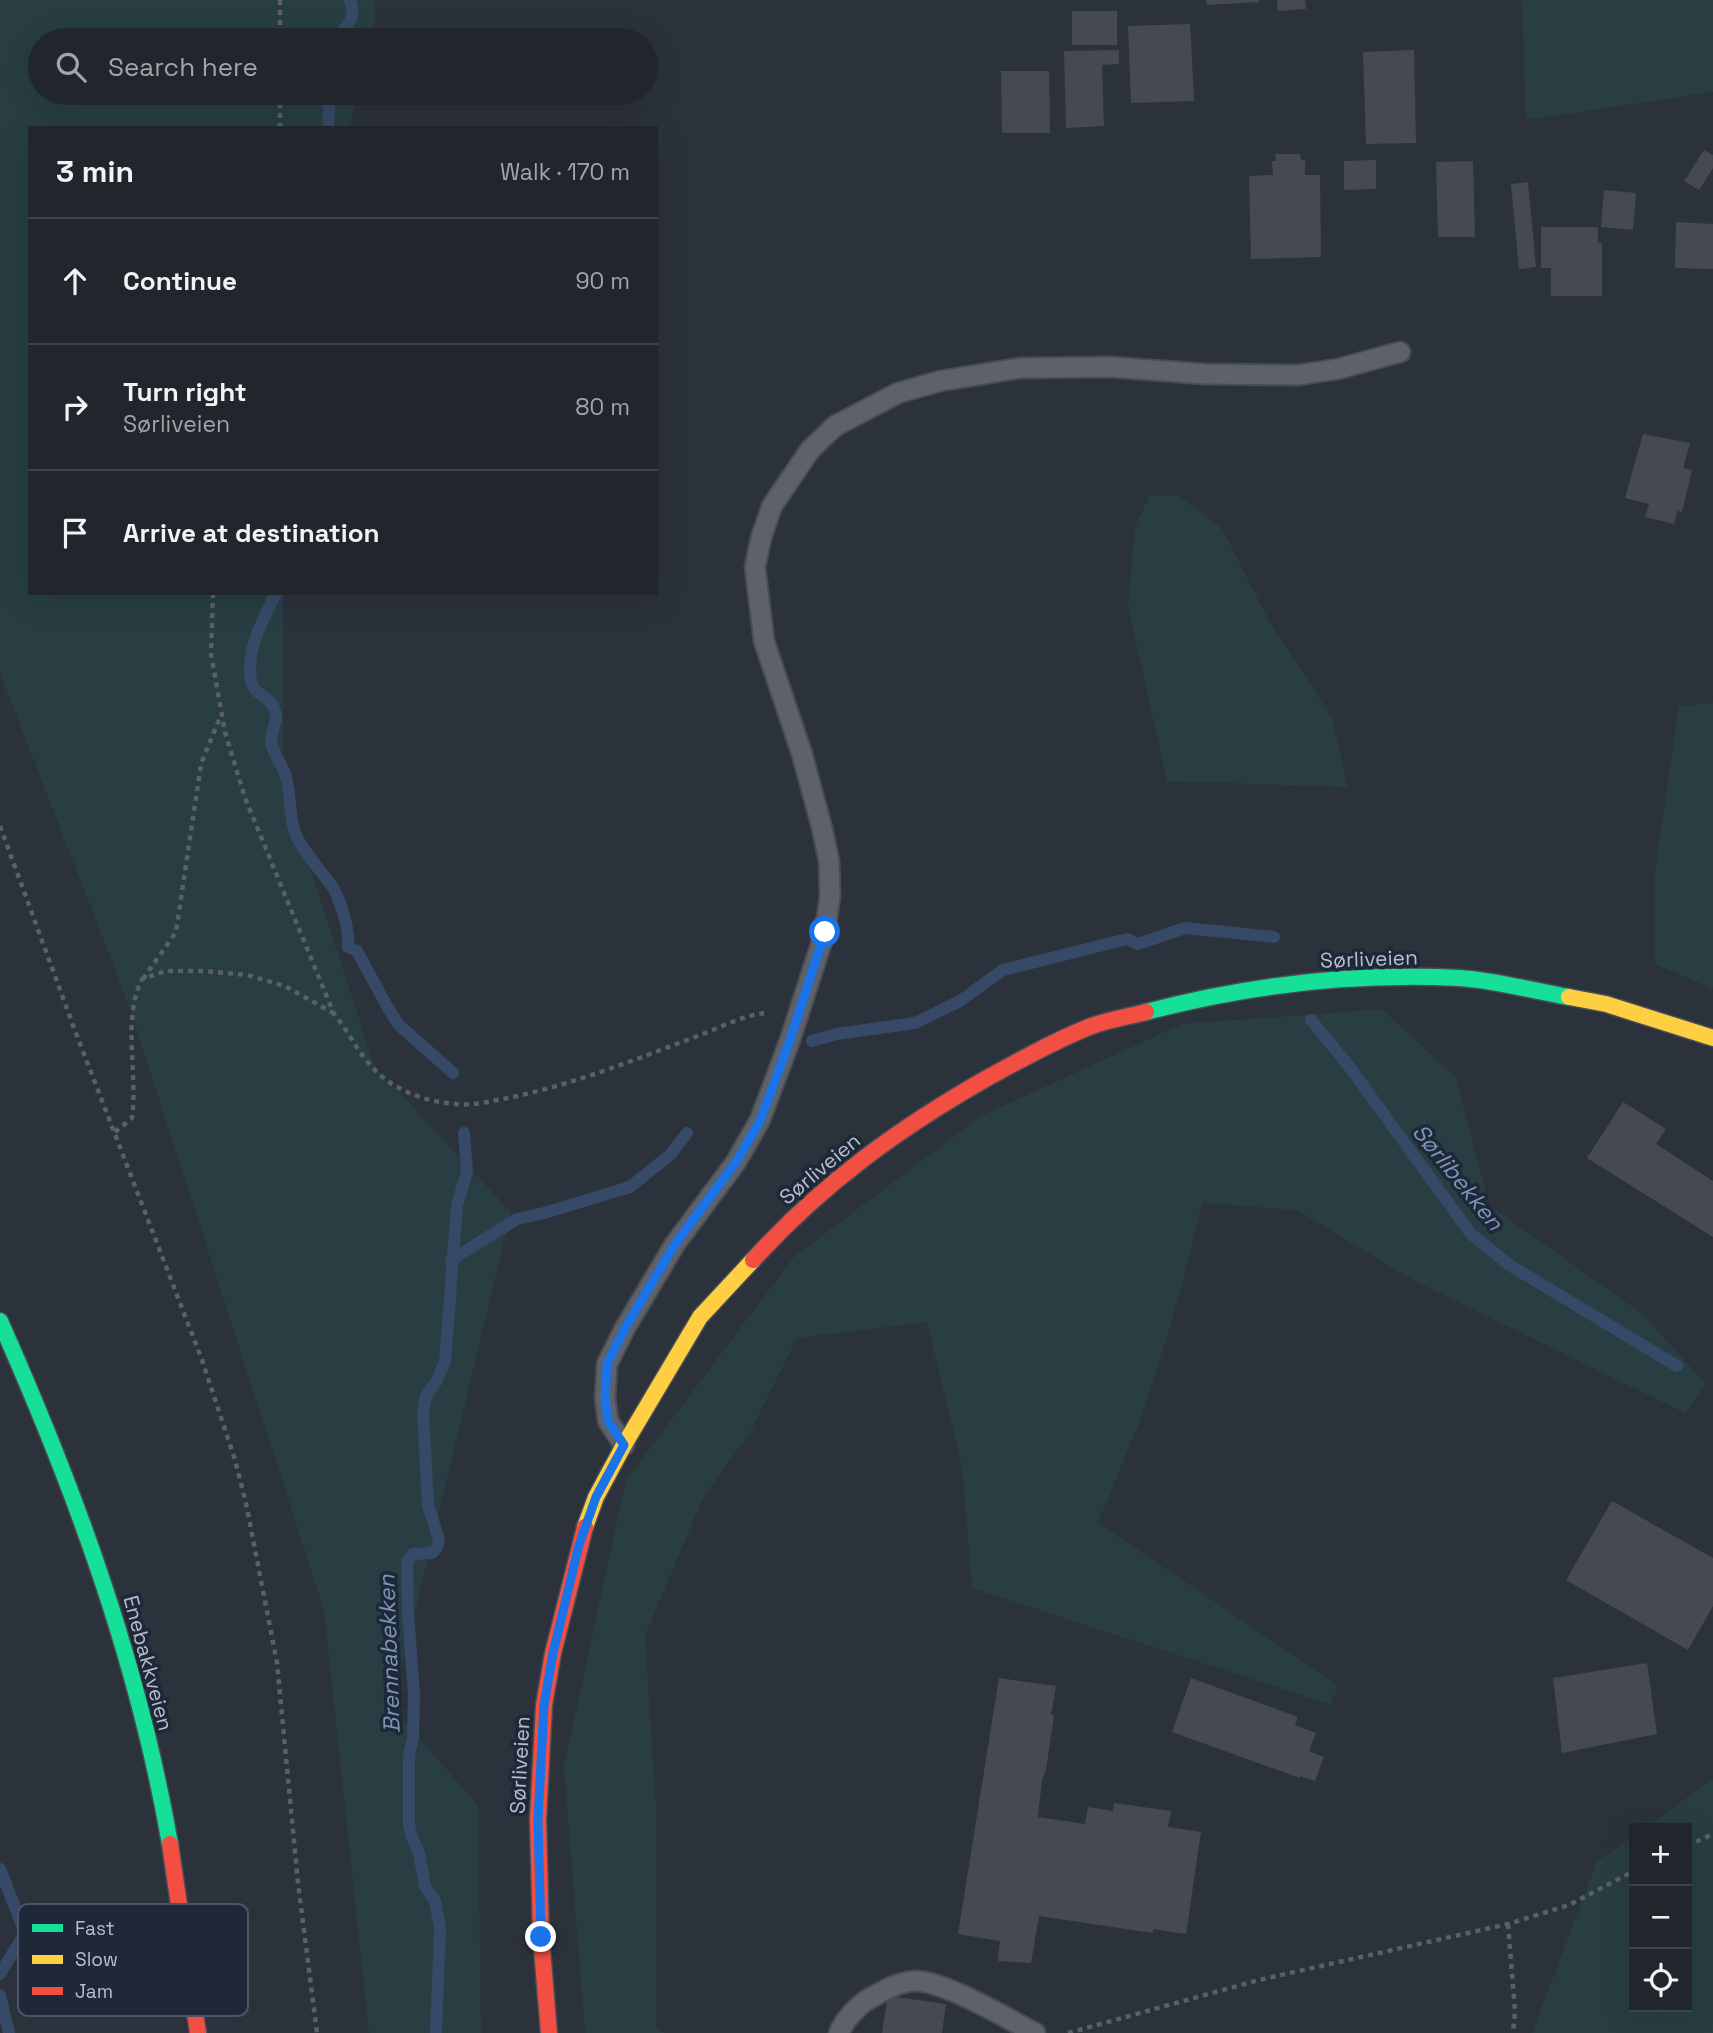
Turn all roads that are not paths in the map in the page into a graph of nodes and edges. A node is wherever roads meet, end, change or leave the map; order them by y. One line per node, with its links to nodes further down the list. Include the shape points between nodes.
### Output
1 (1400, 352): 4 (lane, via 1298,375 1110,367 1032,368 953,378 898,394 835,426 810,450 772,506 755,567 764,641 802,754 829,861 825,932 760,1121 736,1162 675,1244 607,1364 608,1421)
2 (1713, 1038): 4 (street, Sørliveien, via 1606,1004 1461,978 1359,978 1250,988 1092,1026 1042,1047 950,1099 863,1157 791,1220 700,1317)
3 (0, 1321): 5 (street, Enebakkveien, via 65,1471 123,1643 155,1773)
4 (624, 1445): 6 (street, Sørliveien, via 596,1497 579,1545 544,1705 538,1820)
5 (179, 1904)
6 (549, 2033)
7 (839, 2033): 8 (lane, via 865,2000 893,1986 918,1981 951,1990)
8 (1035, 2033)

